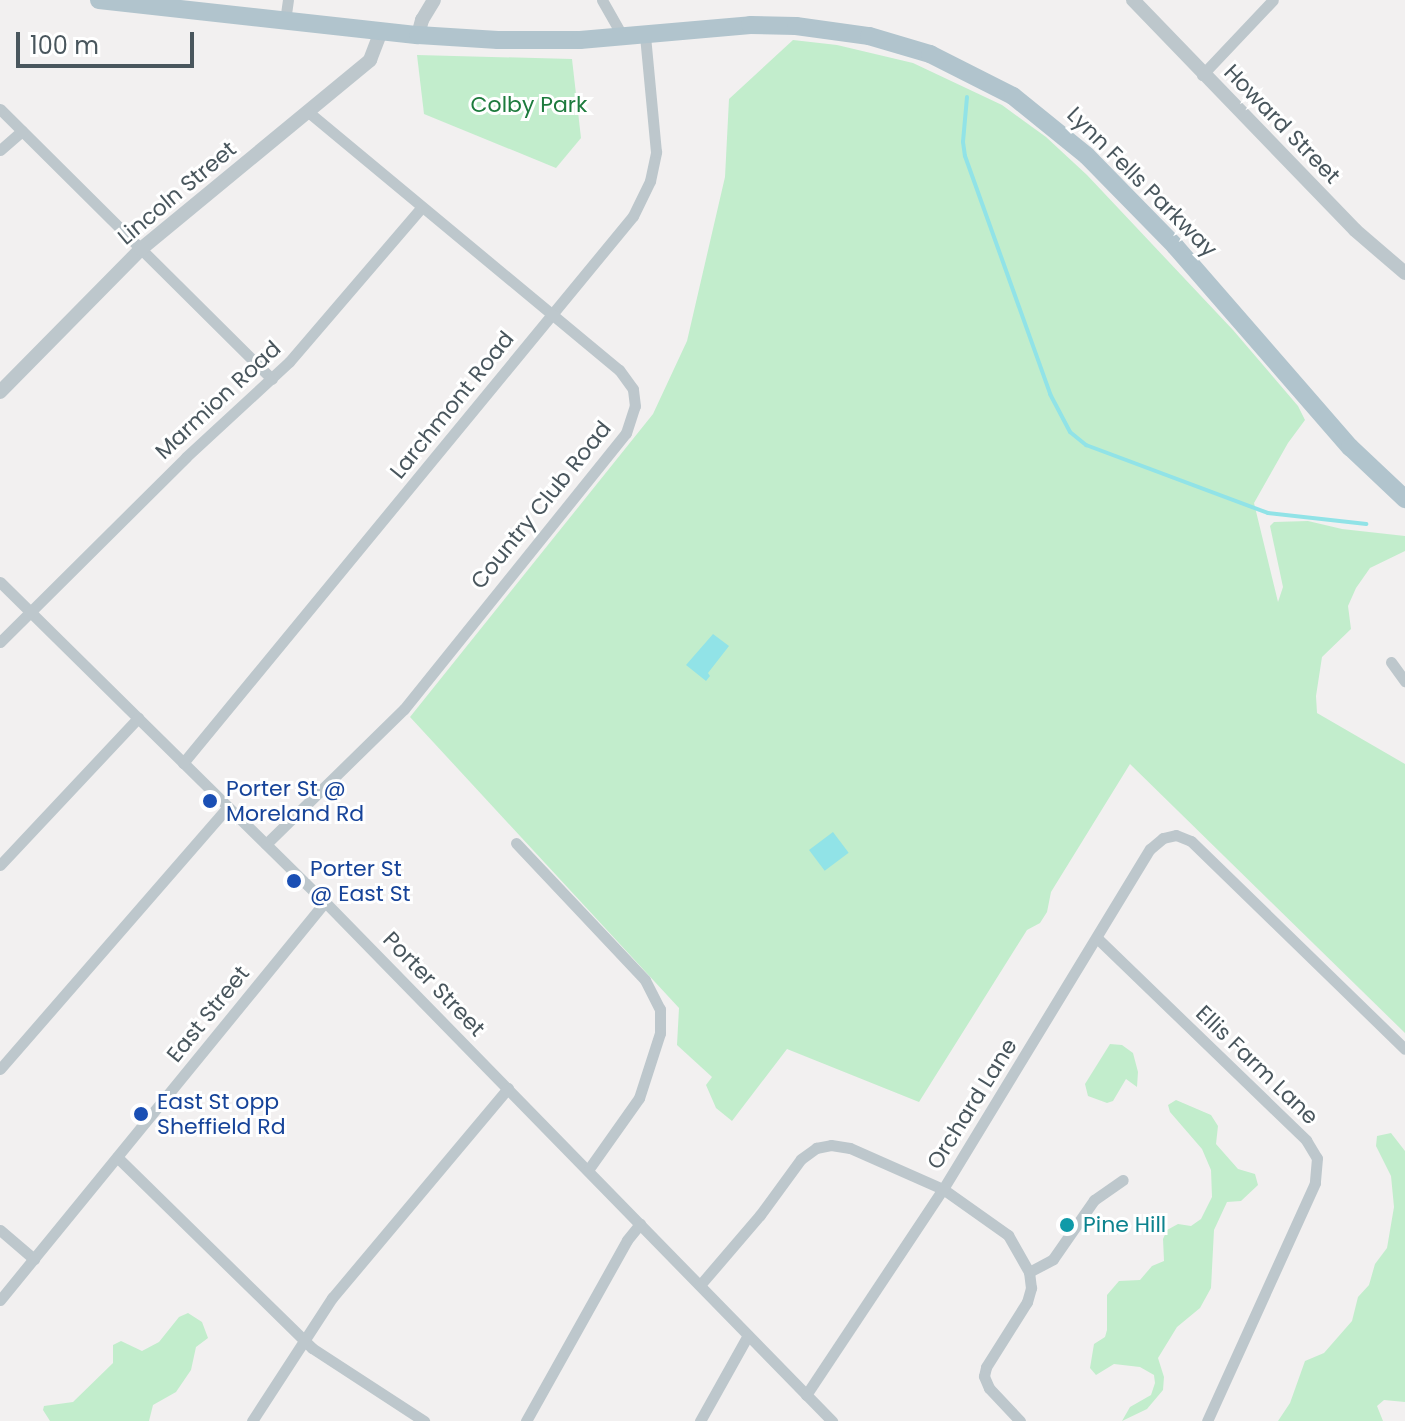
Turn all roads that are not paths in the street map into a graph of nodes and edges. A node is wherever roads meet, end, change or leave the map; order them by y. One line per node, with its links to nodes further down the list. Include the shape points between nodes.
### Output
1 (99, 0): 7 (main road, Lynn Fells Parkway)
2 (288, 0): 7 (street)
3 (434, 0): 9 (street)
4 (602, 0): 11 (street)
5 (1133, 0): 12 (street, Howard Street)
6 (1273, 0): 12 (street)
7 (285, 21): 8 (main road, Lynn Fells Parkway)
8 (381, 32): 9 (main road, Lynn Fells Parkway); 14 (street, Lincoln Street, via 372,58)
9 (418, 35): 11 (main road, Lynn Fells Parkway, via 537,41)
10 (645, 36): 11 (main road, Lynn Fells Parkway); 20 (street, Larchmont Road, via 656,142 650,181 633,216); 23 (main road, Lynn Fells Parkway, via 750,25 832,30 930,54 999,87 1059,131 1137,206 1350,447)
11 (623, 37)
12 (1202, 75): 19 (street, Howard Street, via 1373,248)
13 (0, 109): 15 (street)
14 (309, 113): 17 (street, Country Club Road); 18 (street, Lincoln Street)
15 (22, 131): 16 (street); 18 (street)
16 (0, 150)
17 (422, 207): 20 (street, Country Club Road); 21 (street, Marmion Road)
18 (141, 249): 21 (street); 22 (street, Lincoln Street)
19 (1405, 273)
20 (553, 315): 30 (street, Larchmont Road); 33 (street, Country Club Road, via 627,379 635,400 629,428 404,709)
21 (272, 379): 25 (street, Marmion Road)
22 (0, 392)
23 (1405, 499)
24 (0, 582): 25 (street, Porter Street)
25 (30, 612): 26 (street, Marmion Road); 29 (street, Porter Street)
26 (0, 642)
27 (1391, 662): 28 (street)
28 (1405, 681)
29 (138, 718): 30 (street, Porter Street); 34 (street)
30 (183, 763): 31 (street, Porter Street)
31 (228, 807): 33 (street, Porter Street); 38 (street)
32 (516, 843): 41 (street, via 645,980 660,1009 660,1033 639,1098)
33 (266, 844): 35 (street, Porter Street)
34 (0, 865)
35 (325, 902): 39 (street, Porter Street); 40 (street, East Street)
36 (1097, 938): 37 (street, Orchard Lane, via 1150,849 1169,835 1191,841); 43 (street, Orchard Lane); 59 (street, Ellis Farm Lane, via 1306,1140 1317,1158 1315,1183)
37 (1405, 1049)
38 (0, 1069)
39 (508, 1088): 41 (street, Porter Street); 51 (street, via 347,1279)
40 (117, 1157): 46 (street, East Street); 51 (street)
41 (588, 1170): 44 (street, Porter Street)
42 (1123, 1180): 47 (street, via 1094,1200 1053,1259)
43 (943, 1189): 47 (street, via 1008,1235); 48 (street, via 845,1147 816,1148 801,1159); 52 (street, Orchard Lane)
44 (640, 1224): 48 (street, Porter Street); 55 (street)
45 (0, 1230): 46 (street)
46 (34, 1259): 49 (street, East Street)
47 (1029, 1272): 58 (street, via 1029,1298 984,1376 992,1393)
48 (700, 1285): 50 (street, Porter Street)
49 (0, 1300)
50 (748, 1335): 52 (street, Porter Street); 56 (street)
51 (304, 1341): 53 (street); 54 (street)
52 (806, 1395): 57 (street, Porter Street)
53 (252, 1421)
54 (424, 1421)
55 (526, 1421)
56 (700, 1421)
57 (832, 1421)
58 (1020, 1421)
59 (1207, 1421)

